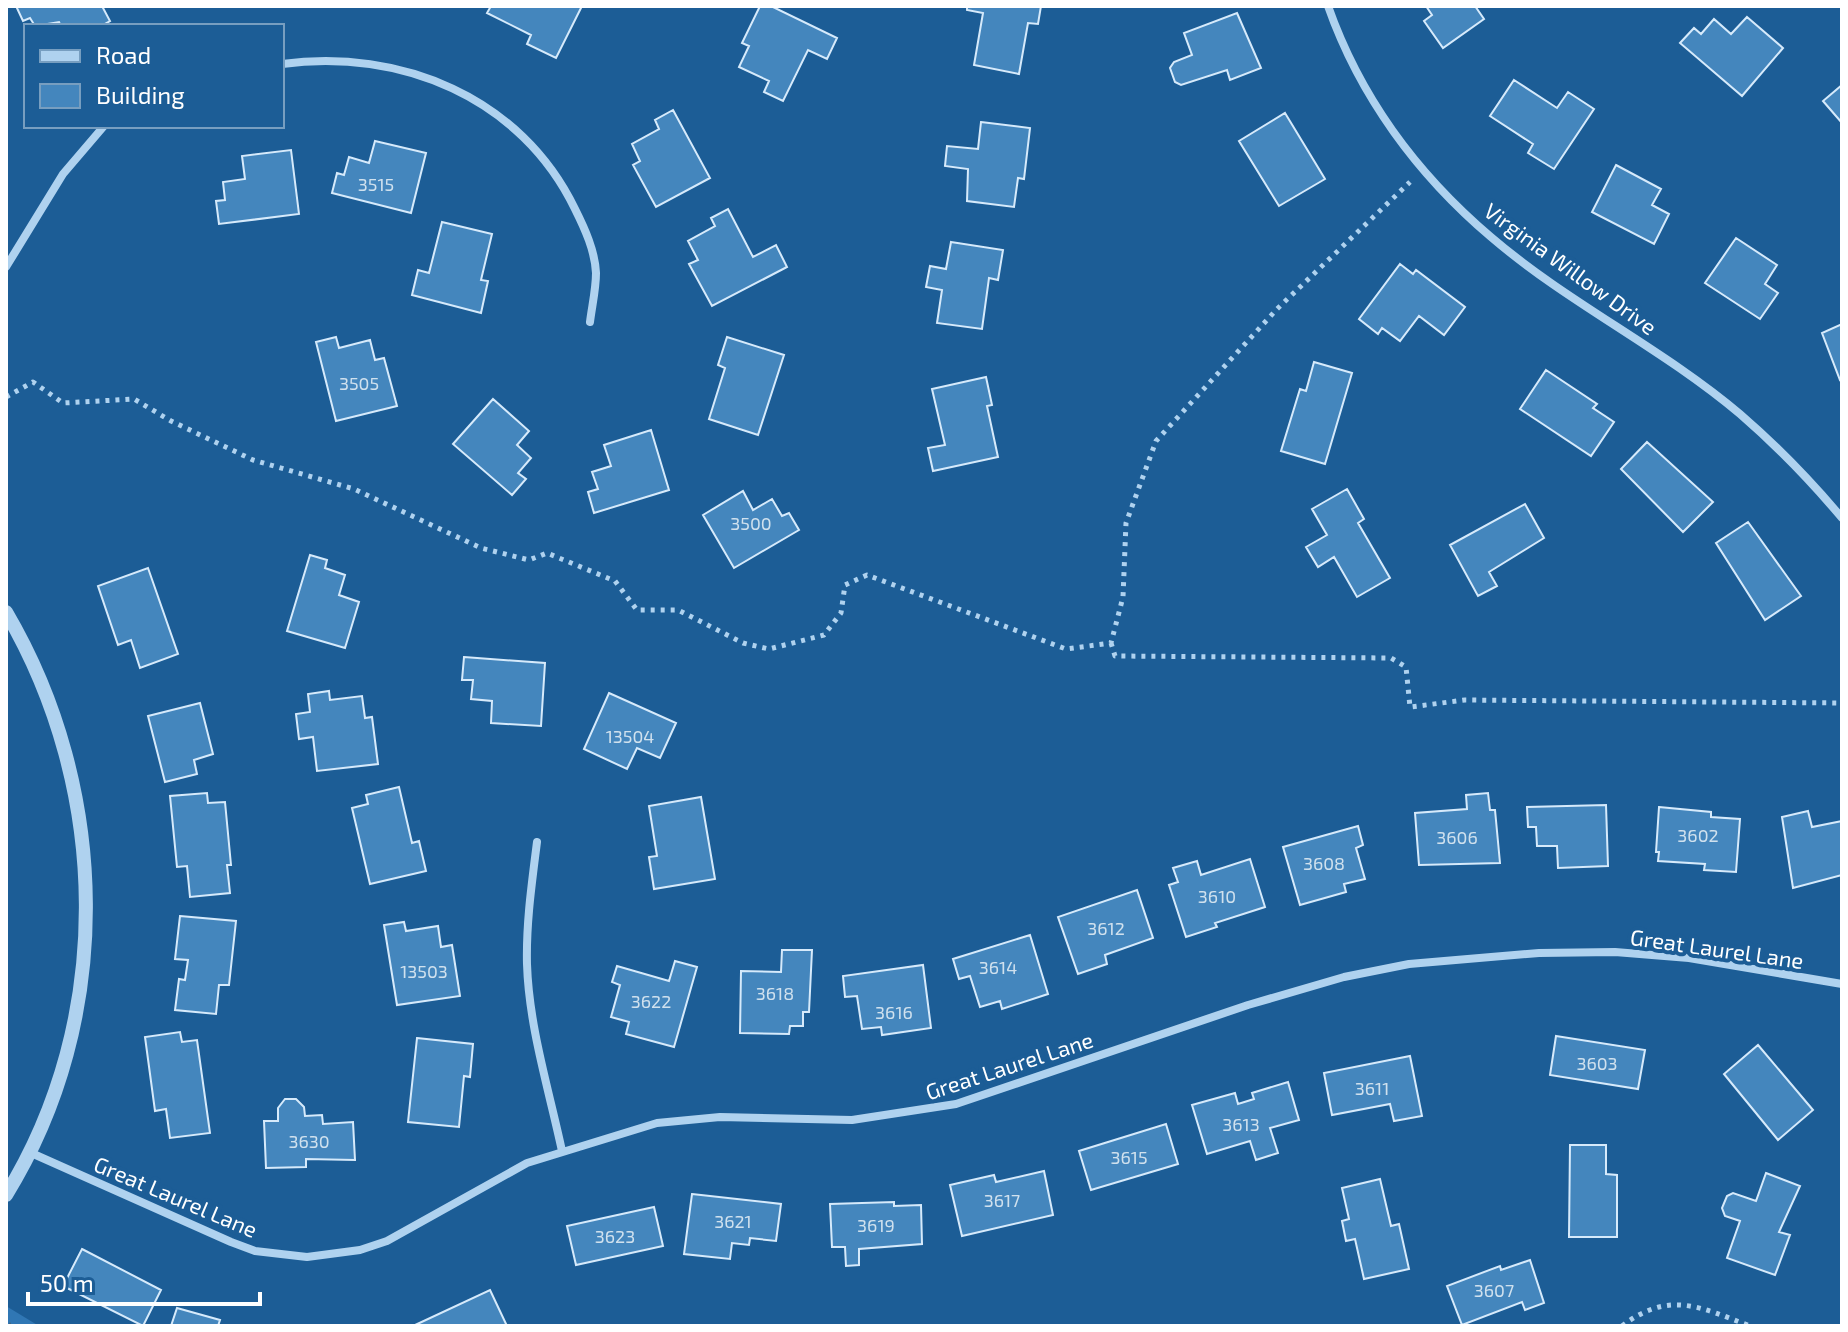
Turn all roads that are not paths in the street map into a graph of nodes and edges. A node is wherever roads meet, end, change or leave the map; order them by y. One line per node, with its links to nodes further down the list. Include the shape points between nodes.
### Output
1 (1328, 6): 6 (street, Virginia Willow Drive, via 1362,83 1422,169 1492,238 1738,413)
2 (284, 64): 5 (street, via 350,60 393,66 435,80 492,111 552,168 588,236 596,272)
3 (102, 128): 4 (street, via 63,174)
4 (6, 267)
5 (590, 322)
6 (1841, 515)
7 (6, 612): 11 (street, via 63,741 79,815 88,923 73,1028)
8 (537, 842): 10 (street, via 527,965)
9 (1842, 984): 10 (street, Great Laurel Lane, via 1689,958 1615,952 1409,964 1248,1005 921,1112 852,1120 688,1119)
10 (562, 1151): 11 (street, Great Laurel Lane, via 527,1163 387,1241 307,1257 255,1251 231,1242)
11 (29, 1152): 12 (street)
12 (6, 1195)

